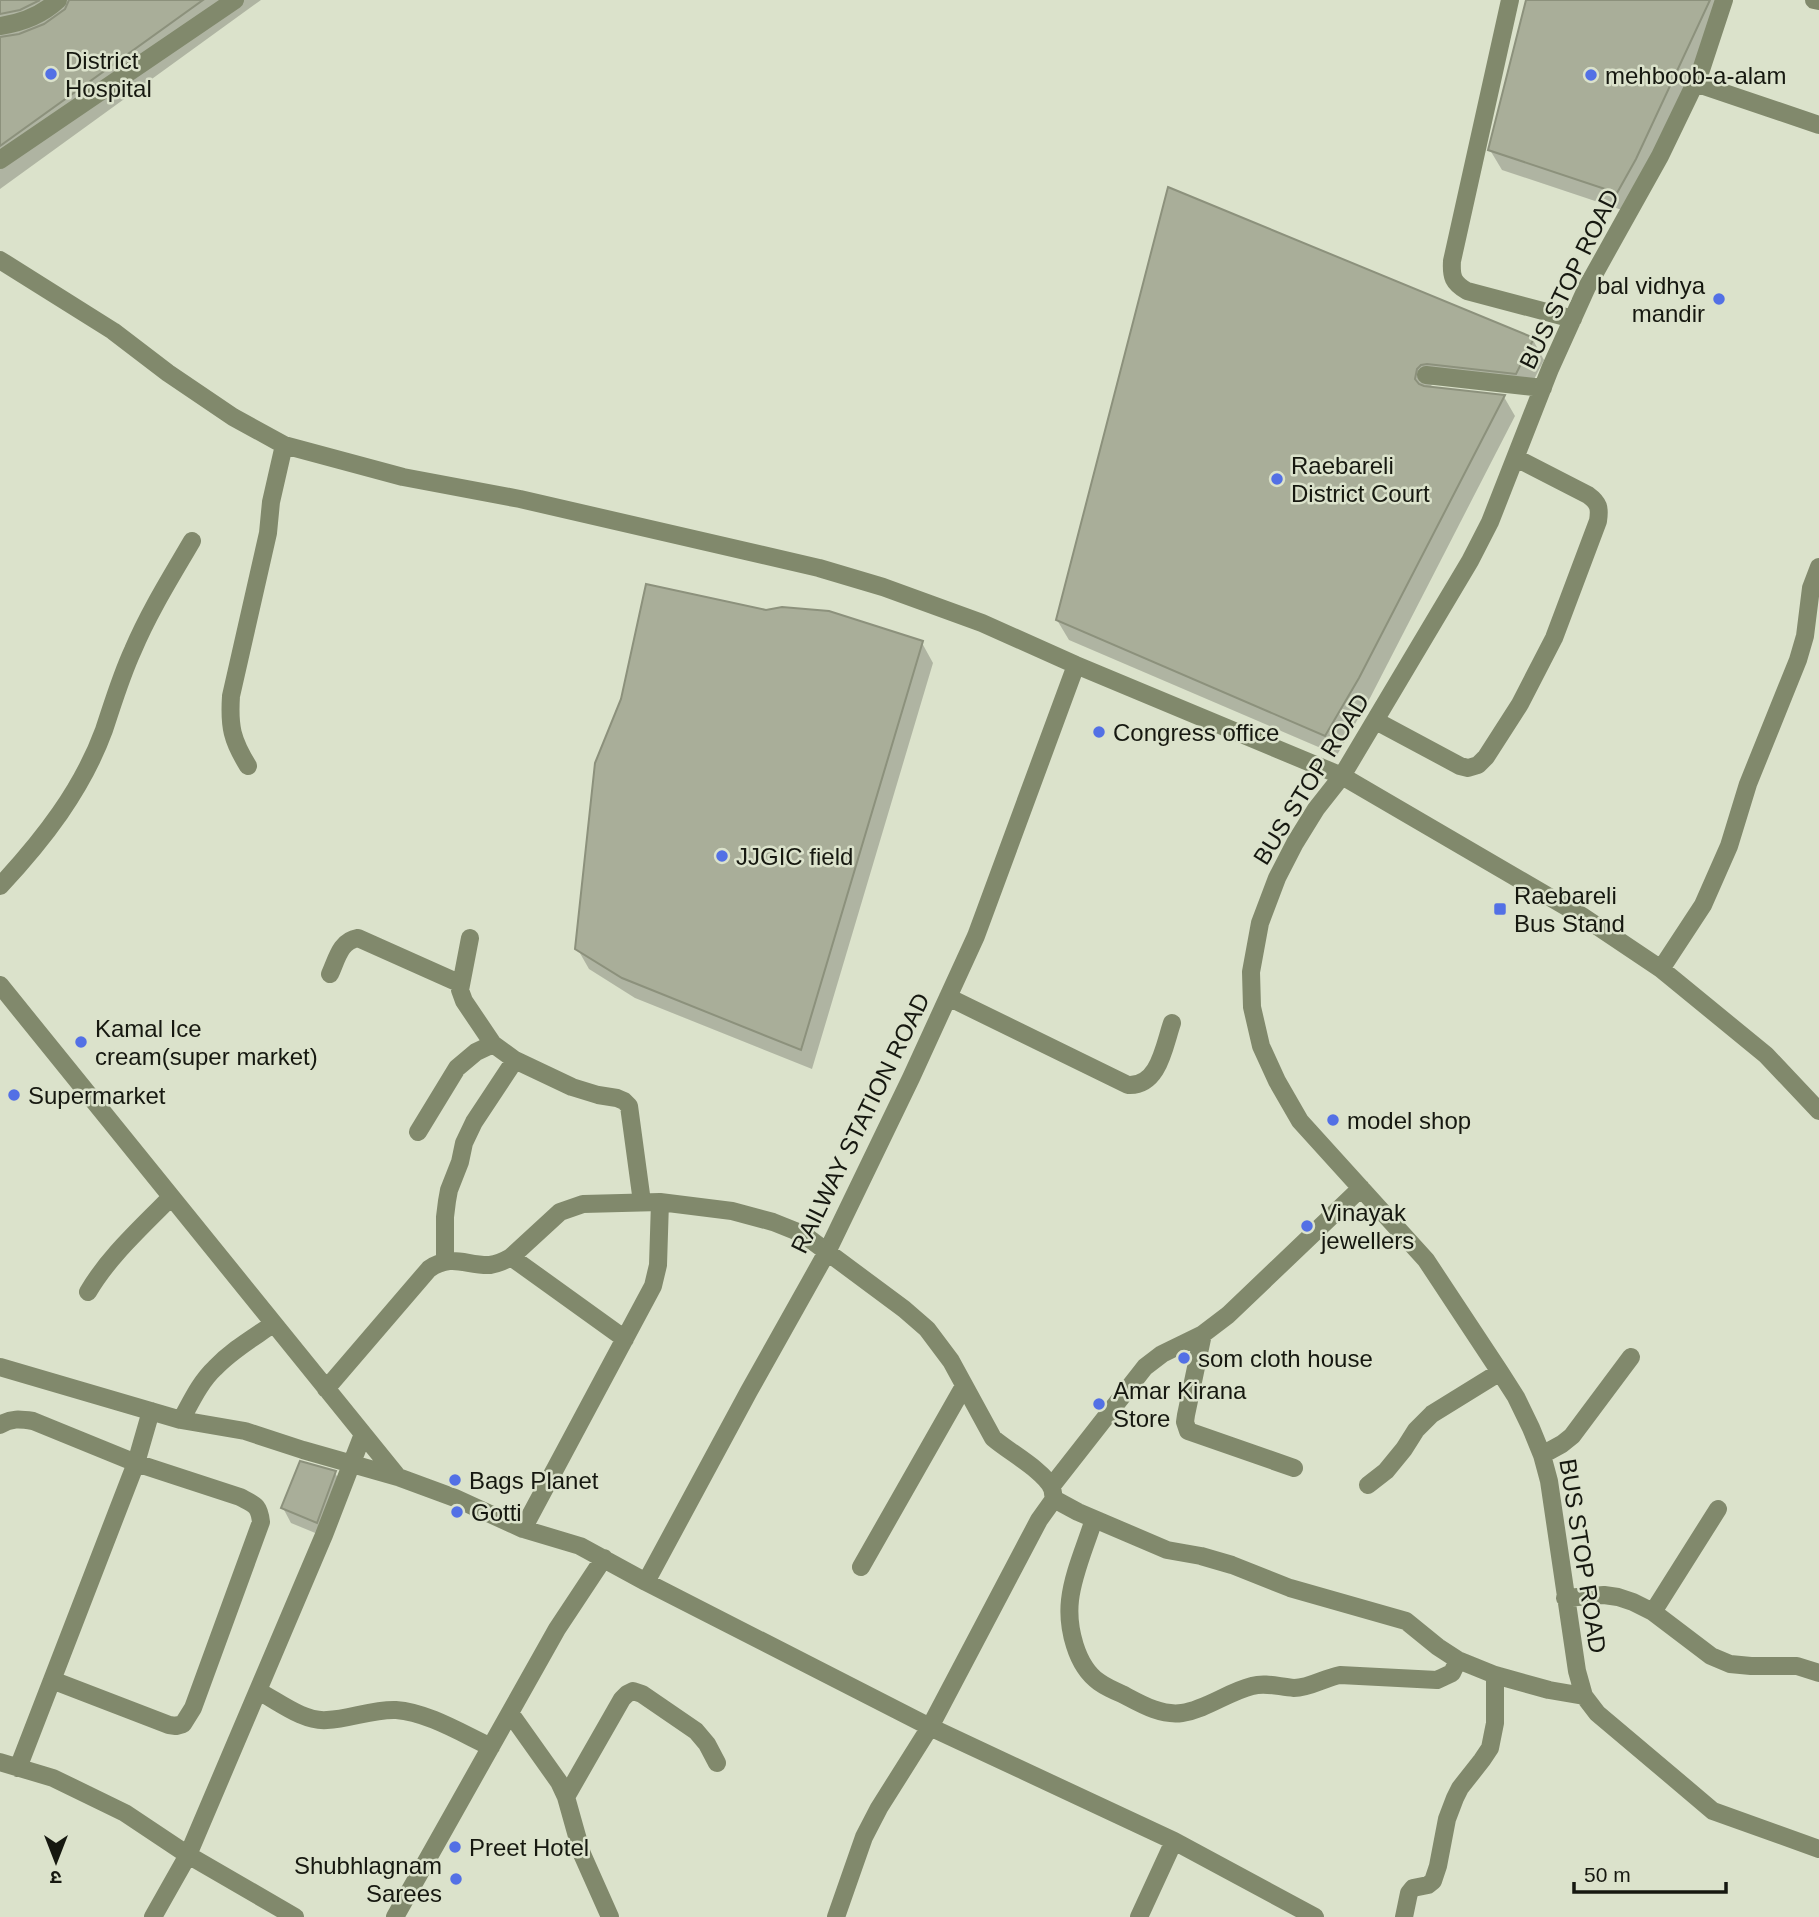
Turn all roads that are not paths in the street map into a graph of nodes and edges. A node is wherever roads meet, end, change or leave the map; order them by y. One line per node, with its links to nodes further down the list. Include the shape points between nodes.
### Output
1 (58, 0): 5 (street, via 35,16)
2 (235, 0): 8 (street)
3 (1510, 0): 10 (street, via 1452,274 1467,291)
4 (1724, 0): 6 (street, BUS STOP ROAD)
5 (0, 26)
6 (1695, 83): 7 (street); 10 (street, BUS STOP ROAD)
7 (1819, 125)
8 (0, 160)
9 (0, 260): 13 (street, via 113,331 233,416)
10 (1573, 319): 12 (street, BUS STOP ROAD)
11 (1426, 375): 12 (street)
12 (1543, 388): 14 (street, BUS STOP ROAD)
13 (284, 445): 17 (street, via 403,477 520,499 819,568 982,623); 19 (street, via 231,696 235,746)
14 (1516, 458): 18 (street, BUS STOP ROAD, via 1470,561); 18 (street, via 1588,495 1600,509 1544,659 1479,765 1460,766)
15 (192, 541): 21 (street, via 134,648 81,779 57,820)
16 (1819, 568): 23 (street, via 1798,660 1748,784 1729,846 1703,905)
17 (1076, 665): 20 (street); 27 (street, RAILWAY STATION ROAD, via 976,936)
18 (1376, 721): 20 (street, BUS STOP ROAD)
19 (248, 766)
20 (1342, 776): 23 (street, via 1582,916); 33 (street, BUS STOP ROAD, via 1316,809 1277,878 1255,948 1252,1007 1261,1046 1300,1121)
21 (0, 886)
22 (470, 938): 25 (street)
23 (1661, 969): 31 (street, via 1766,1055)
24 (330, 974): 25 (street, via 342,945 358,937)
25 (461, 984): 29 (street, via 464,1001)
26 (0, 985): 34 (street)
27 (948, 997): 28 (street, via 1129,1085 1138,1086 1153,1074); 36 (street, RAILWAY STATION ROAD)
28 (1172, 1024)
29 (493, 1044): 30 (street); 32 (street, via 457,1069)
30 (515, 1060): 35 (street, via 572,1087 617,1098 629,1106); 38 (street, via 464,1143 444,1217)
31 (1819, 1111)
32 (418, 1132)
33 (1361, 1188): 41 (street, via 1244,1302); 45 (street, BUS STOP ROAD, via 1426,1261)
34 (171, 1197): 39 (street, via 118,1252); 40 (street)
35 (651, 1202): 36 (street, via 773,1222 803,1234); 37 (street, via 583,1204 560,1212); 42 (street, via 658,1265 653,1286)
36 (827, 1252): 46 (street, via 928,1329); 64 (street, RAILWAY STATION ROAD)
37 (511, 1258): 38 (street, via 488,1265); 42 (street)
38 (445, 1261): 47 (street, via 429,1269)
39 (88, 1292)
40 (274, 1324): 47 (street); 49 (street, via 213,1369)
41 (1203, 1334): 55 (street, via 1186,1415 1188,1431); 58 (street, via 1144,1367)
42 (625, 1339): 61 (street)
43 (1631, 1357): 52 (street, via 1572,1436)
44 (0, 1367): 48 (street)
45 (1500, 1372): 52 (street, BUS STOP ROAD); 57 (street, via 1433,1414 1386,1471)
46 (964, 1386): 58 (street, via 993,1438 1034,1469); 63 (street)
47 (326, 1389): 51 (street)
48 (150, 1411): 49 (street); 53 (street)
49 (181, 1420): 54 (street, via 245,1431)
50 (0, 1424): 53 (street, via 17,1418 33,1421)
51 (363, 1434): 54 (street); 56 (street)
52 (1542, 1455): 65 (street, BUS STOP ROAD)
53 (136, 1463): 70 (street); 70 (street, via 240,1497 260,1511 261,1522 193,1708 183,1724 169,1725)
54 (352, 1464): 56 (street); 71 (street)
55 (1294, 1468)
56 (398, 1477): 61 (street)
57 (1368, 1485)
58 (1053, 1493): 60 (street); 74 (street)
59 (1718, 1508): 66 (street)
60 (1094, 1519): 67 (street, via 1167,1550 1222,1562 1290,1588 1406,1621); 67 (street, via 1070,1602 1074,1644 1098,1682 1148,1707 1181,1713 1251,1686 1295,1688 1339,1675 1437,1680 1452,1673)
61 (523, 1529): 62 (street)
62 (604, 1558): 64 (street); 73 (street)
63 (861, 1567)
64 (646, 1582): 74 (street)
65 (1565, 1598): 66 (street, via 1618,1597); 72 (street, BUS STOP ROAD)
66 (1653, 1612): 68 (street, via 1711,1656 1730,1664 1797,1666)
67 (1458, 1660): 69 (street)
68 (1819, 1673)
69 (1495, 1675): 72 (street); 90 (street, via 1490,1748 1455,1798 1433,1881 1413,1888)
70 (52, 1680): 78 (street)
71 (258, 1690): 75 (street, via 313,1719 410,1712); 82 (street)
72 (1584, 1696): 81 (street, BUS STOP ROAD, via 1597,1713 1713,1811)
73 (510, 1713): 75 (street); 79 (street)
74 (930, 1727): 80 (street); 87 (street, via 864,1837)
75 (491, 1747): 85 (street)
76 (0, 1762): 78 (street)
77 (717, 1763): 79 (street, via 696,1731 634,1691 622,1699)
78 (18, 1768): 82 (street, via 87,1794)
79 (566, 1797): 86 (street, via 582,1854)
80 (1174, 1841): 88 (street); 89 (street)
81 (1819, 1849)
82 (188, 1855): 83 (street); 84 (street)
83 (153, 1917)
84 (295, 1917)
85 (395, 1917)
86 (610, 1917)
87 (836, 1917)
88 (1139, 1917)
89 (1315, 1917)
90 (1404, 1917)

